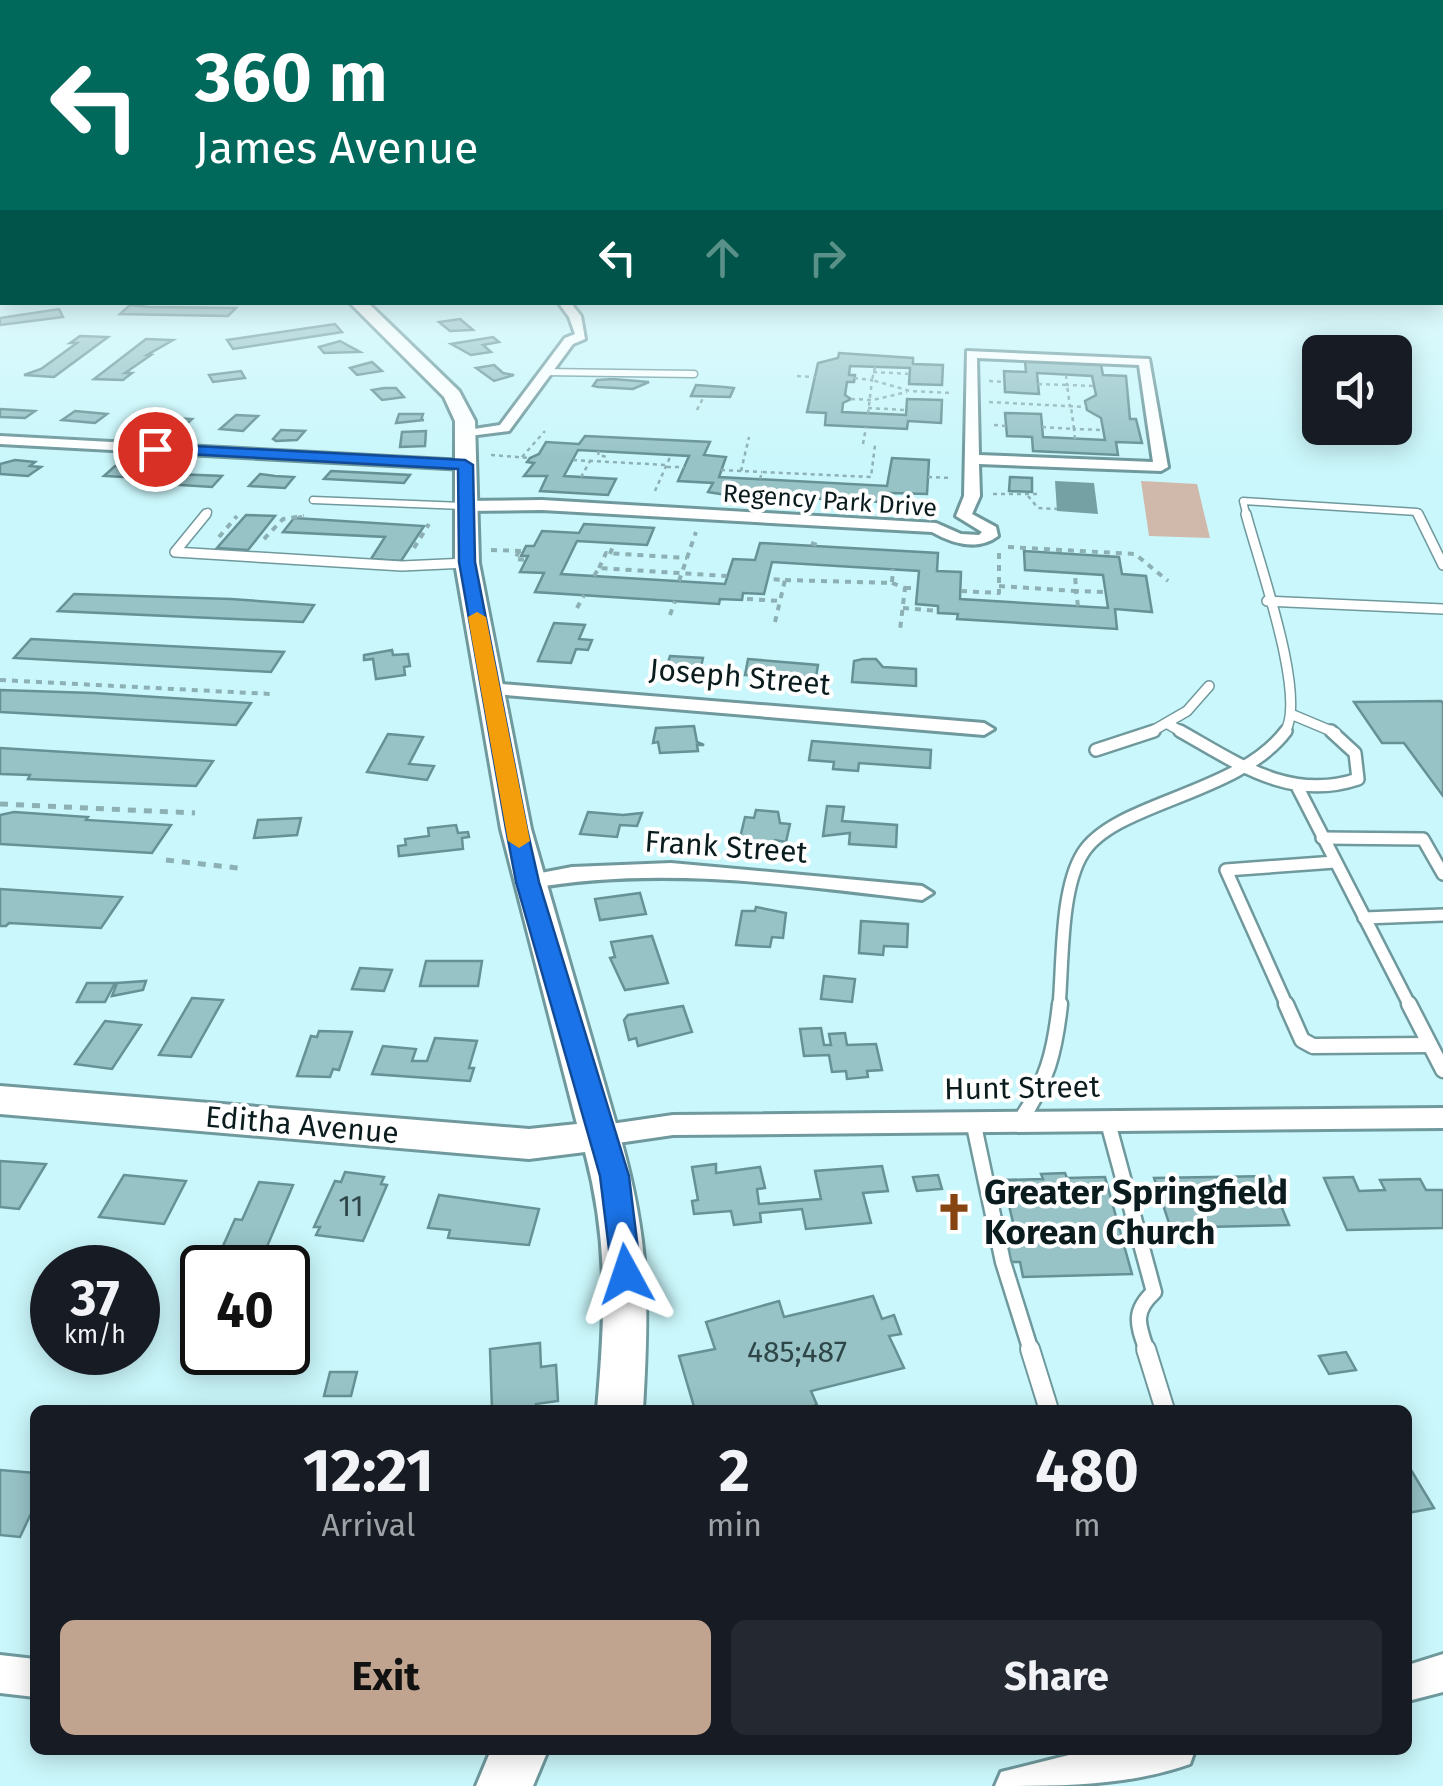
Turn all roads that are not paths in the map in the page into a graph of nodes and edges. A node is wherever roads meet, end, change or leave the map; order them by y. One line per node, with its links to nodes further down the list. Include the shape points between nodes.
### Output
1 (360, 305): 6 (street, via 452,396)
2 (566, 305): 3 (street, via 581,336)
3 (544, 372): 4 (lane); 6 (street, via 504,428)
4 (694, 374)
5 (0, 440): 6 (street)
6 (466, 440): 9 (street)
7 (971, 460): 7 (street, Regency Park Drive, via 971,354 1144,362 1161,468); 9 (street, Regency Park Drive, via 971,506 964,516 985,524 990,536 960,540 936,528)
8 (313, 500): 9 (lane)
9 (463, 506): 11 (street)
10 (208, 512): 11 (lane, via 175,552 402,566)
11 (475, 556): 16 (street)
12 (1443, 566): 13 (lane, via 1416,512 1242,501)
13 (1268, 601): 14 (lane); 17 (lane)
14 (1443, 610)
15 (1210, 686): 18 (lane, via 1196,708)
16 (490, 689): 19 (street, Joseph Street); 26 (street)
17 (1293, 715): 21 (lane, via 1283,737); 22 (lane, via 1334,730 1360,762 1358,779 1341,788)
18 (1168, 724): 20 (lane); 21 (lane)
19 (984, 729)
20 (1096, 750)
21 (1250, 767): 22 (lane); 36 (lane, via 1131,819 1082,854 1070,889 1055,1055)
22 (1298, 788): 23 (lane)
23 (1322, 838): 24 (lane); 25 (lane, via 1422,839)
24 (1334, 862): 29 (lane); 30 (lane, via 1226,870 1302,1040 1313,1046)
25 (1443, 874)
26 (528, 882): 27 (street, Frank Street, via 595,870); 37 (street)
27 (922, 893)
28 (1443, 915): 29 (lane)
29 (1364, 918): 30 (lane)
30 (1430, 1045): 31 (lane)
31 (1443, 1070)
32 (0, 1100): 37 (street, Editha Avenue, via 529,1144)
33 (1443, 1118): 34 (street, Hunt Street)
34 (1107, 1119): 36 (street, Hunt Street); 40 (lane, via 1154,1292 1136,1317)
35 (974, 1121): 36 (street, Hunt Street); 37 (street, Hunt Street, via 673,1125); 39 (lane, via 1003,1262)
36 (1018, 1122)
37 (604, 1135): 38 (street, via 625,1252)
38 (620, 1405)
39 (1046, 1405)
40 (1163, 1405)
41 (1443, 1673): 44 (street)
42 (0, 1674): 43 (street)
43 (30, 1677)
44 (1412, 1682)
45 (518, 1755): 47 (street)
46 (1154, 1755): 48 (street)
47 (504, 1786)
48 (1015, 1786)

